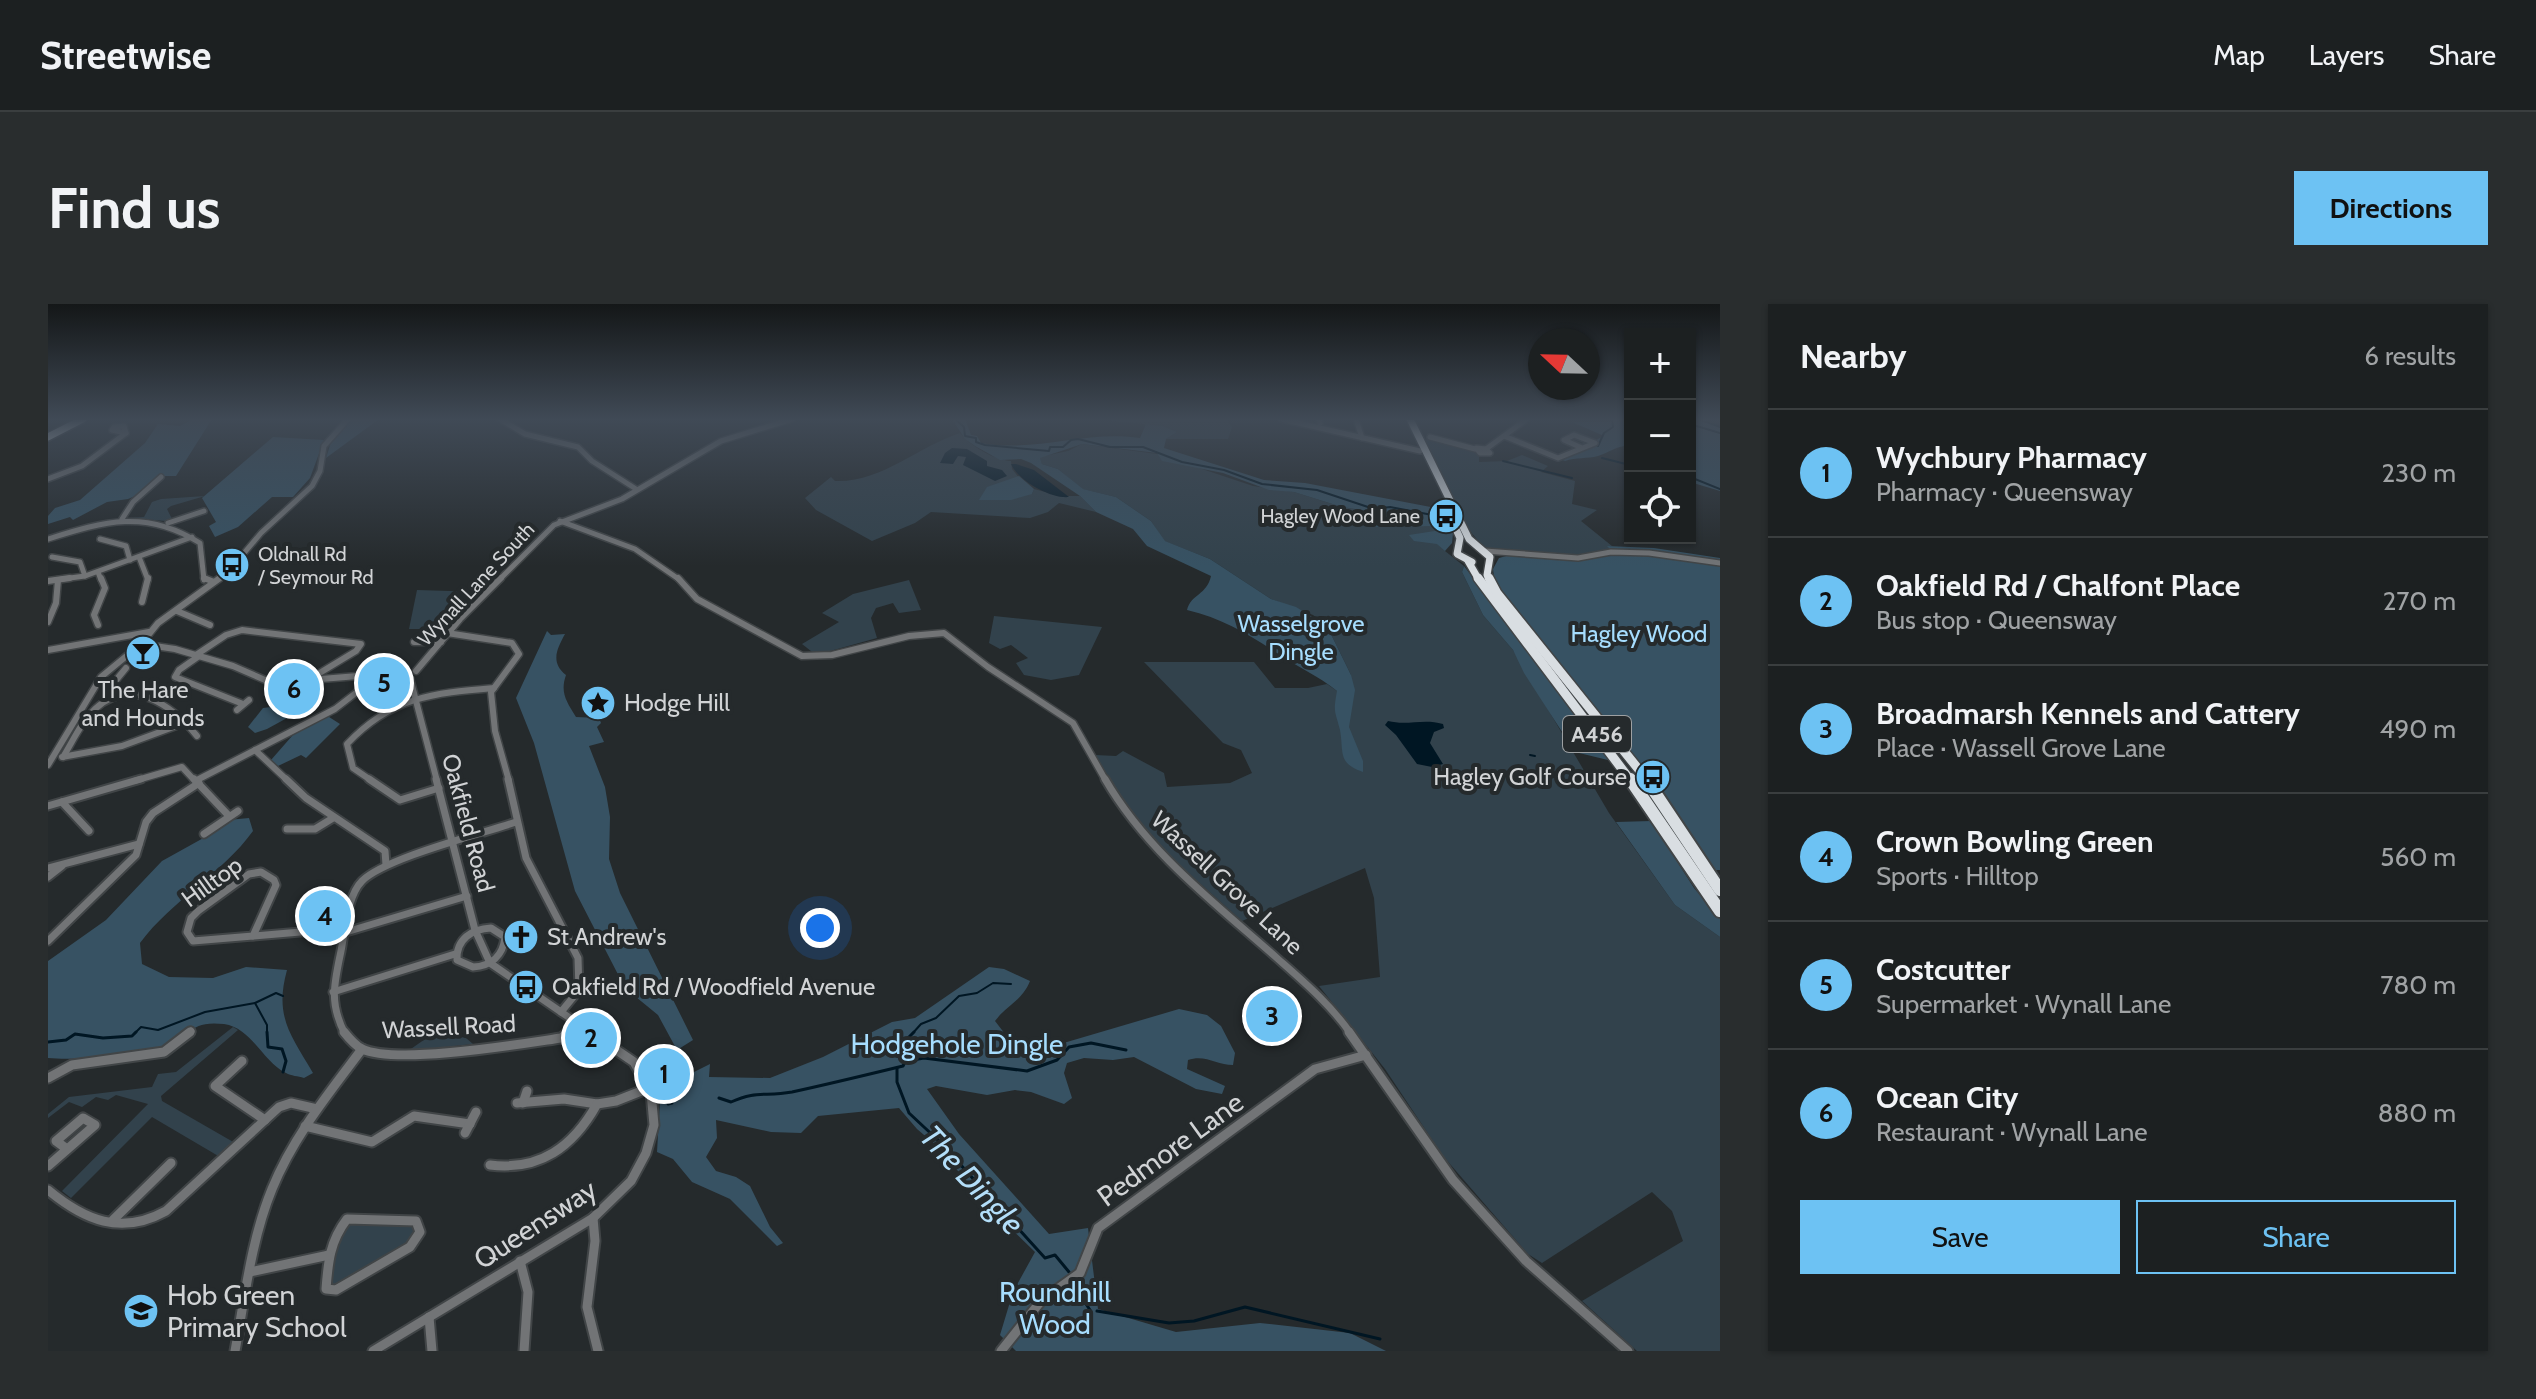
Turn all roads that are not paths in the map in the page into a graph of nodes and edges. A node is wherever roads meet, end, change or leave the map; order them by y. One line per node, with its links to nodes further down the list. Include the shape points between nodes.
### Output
1 (77, 468): 8 (street)
2 (319, 468): 28 (street, via 316,481)
3 (603, 468): 9 (street)
4 (673, 468): 9 (street)
5 (1428, 468): 17 (highway, A456, via 1460,538)
6 (1430, 468): 18 (highway, A456, via 1469,539)
7 (161, 477): 11 (street)
8 (48, 479)
9 (636, 489): 12 (street, via 615,503)
10 (202, 511): 13 (street)
11 (122, 519): 13 (street); 15 (street)
12 (560, 521): 35 (street, Wynall Lane South); 85 (street, Wassell Grove Lane, via 635,549 675,575 699,600 802,656 933,632 948,635 1073,723 1119,804 1156,850 1313,990)
13 (168, 523): 14 (street)
14 (192, 537): 19 (street); 28 (street, via 203,553 204,580)
15 (48, 539)
16 (101, 540): 21 (street, via 126,546)
17 (1458, 548): 18 (highway); 22 (highway, via 1457,554)
18 (1486, 554): 22 (highway); 23 (street, via 1591,558 1611,552 1649,553); 71 (highway, A456, via 1487,575 1497,593 1656,791)
19 (139, 557): 21 (street); 29 (street, via 149,578)
20 (53, 559): 25 (street, via 82,564)
21 (130, 560): 24 (street)
22 (1468, 561): 73 (highway, A456, via 1486,593 1622,767)
23 (1720, 563)
24 (98, 572): 25 (street); 33 (street, via 105,588)
25 (85, 576): 26 (street)
26 (58, 580): 27 (street); 31 (street)
27 (48, 581)
28 (214, 582): 30 (street)
29 (144, 600)
30 (177, 611): 32 (street); 34 (street)
31 (48, 621)
32 (209, 623)
33 (95, 624)
34 (149, 632): 37 (street); 39 (street)
35 (447, 633): 36 (street, Wynall Lane South); 45 (street, via 516,645 519,654)
36 (441, 642): 38 (street); 42 (street, Wynall Lane South)
37 (141, 644): 40 (street); 53 (street, via 101,677)
38 (416, 644)
39 (48, 650)
40 (198, 656): 44 (street, via 272,683); 44 (street, via 242,630 361,644); 48 (street, via 175,677 246,702)
41 (126, 668): 46 (street, via 112,685)
42 (411, 674): 43 (street); 47 (street, Oakfield Road)
43 (367, 675): 44 (street); 51 (street, via 347,701)
44 (306, 682)
45 (494, 688): 47 (street); 61 (street, via 493,723)
46 (113, 697): 49 (street, via 151,697); 52 (street, via 93,710)
47 (415, 700): 55 (street, Oakfield Road); 55 (street, via 381,710 350,740 351,765 400,800)
48 (237, 710)
49 (187, 722): 50 (street); 52 (street, via 122,746)
50 (197, 736)
51 (255, 750): 54 (street); 60 (street)
52 (63, 757): 53 (street)
53 (50, 762)
54 (198, 782): 56 (street, via 182,767); 59 (street); 66 (street, via 153,813)
55 (439, 788): 65 (street, Oakfield Road)
56 (62, 802): 57 (street); 63 (street)
57 (48, 806)
58 (238, 811): 59 (street)
59 (229, 816): 64 (street)
60 (333, 818): 62 (street, via 315,829); 68 (street, via 385,851)
61 (516, 822): 65 (street, Wassell Road); 81 (street, via 526,858 578,958 579,990)
62 (287, 829)
63 (85, 830)
64 (204, 834)
65 (455, 842): 68 (street, Wassell Road); 72 (street, Oakfield Road)
66 (139, 844): 67 (street); 77 (street, via 136,855)
67 (66, 863): 69 (street); 70 (street)
68 (386, 865): 74 (street, Wassell Road, via 356,888)
69 (48, 868)
70 (48, 877)
71 (1720, 890)
72 (467, 896): 74 (street, Hilltop); 75 (street, Oakfield Road)
73 (1720, 911)
74 (346, 930): 76 (street, Hilltop); 80 (street, Wassell Road)
75 (475, 930): 78 (street); 79 (street, Oakfield Road); 79 (street, via 491,928 505,937 503,951)
76 (253, 937): 76 (street, Hilltop, via 193,941 187,932 198,911 249,874 261,872 276,885)
77 (48, 941)
78 (455, 954): 79 (street, via 467,966); 80 (street)
79 (490, 963): 81 (street)
80 (333, 992): 84 (street, Wassell Road, via 338,1024)
81 (561, 1012): 82 (street)
82 (579, 1025): 84 (street, Wassell Road, via 561,1038 491,1048 402,1055); 88 (street, via 634,1062)
83 (191, 1031): 87 (street, via 164,1052 72,1065)
84 (362, 1049): 91 (street)
85 (1366, 1055): 111 (street, Pedmore Lane, via 1315,1069 1098,1228 1080,1273 1041,1301); 112 (street, Wassell Grove Lane, via 1453,1180 1526,1261)
86 (242, 1061): 93 (street, via 215,1086)
87 (48, 1078)
88 (649, 1088): 90 (street); 100 (street, Queensway, via 654,1125 646,1153 631,1181)
89 (527, 1091): 90 (street, via 520,1103 564,1099)
90 (597, 1104): 98 (street, via 581,1130 552,1157 529,1166 495,1166)
91 (317, 1109): 93 (street, via 286,1103); 94 (street)
92 (476, 1112): 94 (street, via 467,1128 414,1116 378,1140 365,1142)
93 (265, 1120): 101 (street, via 160,1216)
94 (305, 1126): 104 (street, via 272,1188)
95 (67, 1149): 97 (street)
96 (171, 1163): 101 (street)
97 (48, 1166)
98 (495, 1178)
99 (48, 1190): 101 (street, via 79,1214)
100 (593, 1218): 103 (street, Queensway); 110 (street, via 596,1247 587,1310)
101 (112, 1221)
102 (329, 1255): 102 (street, via 347,1219 419,1225 410,1247 336,1290 326,1289); 104 (street)
103 (520, 1261): 105 (street, Queensway); 109 (street, via 528,1292)
104 (250, 1272): 106 (street)
105 (429, 1317): 107 (street, Queensway); 108 (street)
106 (235, 1351)
107 (373, 1351)
108 (432, 1351)
109 (524, 1351)
110 (598, 1351)
111 (1001, 1351)
112 (1628, 1351)

